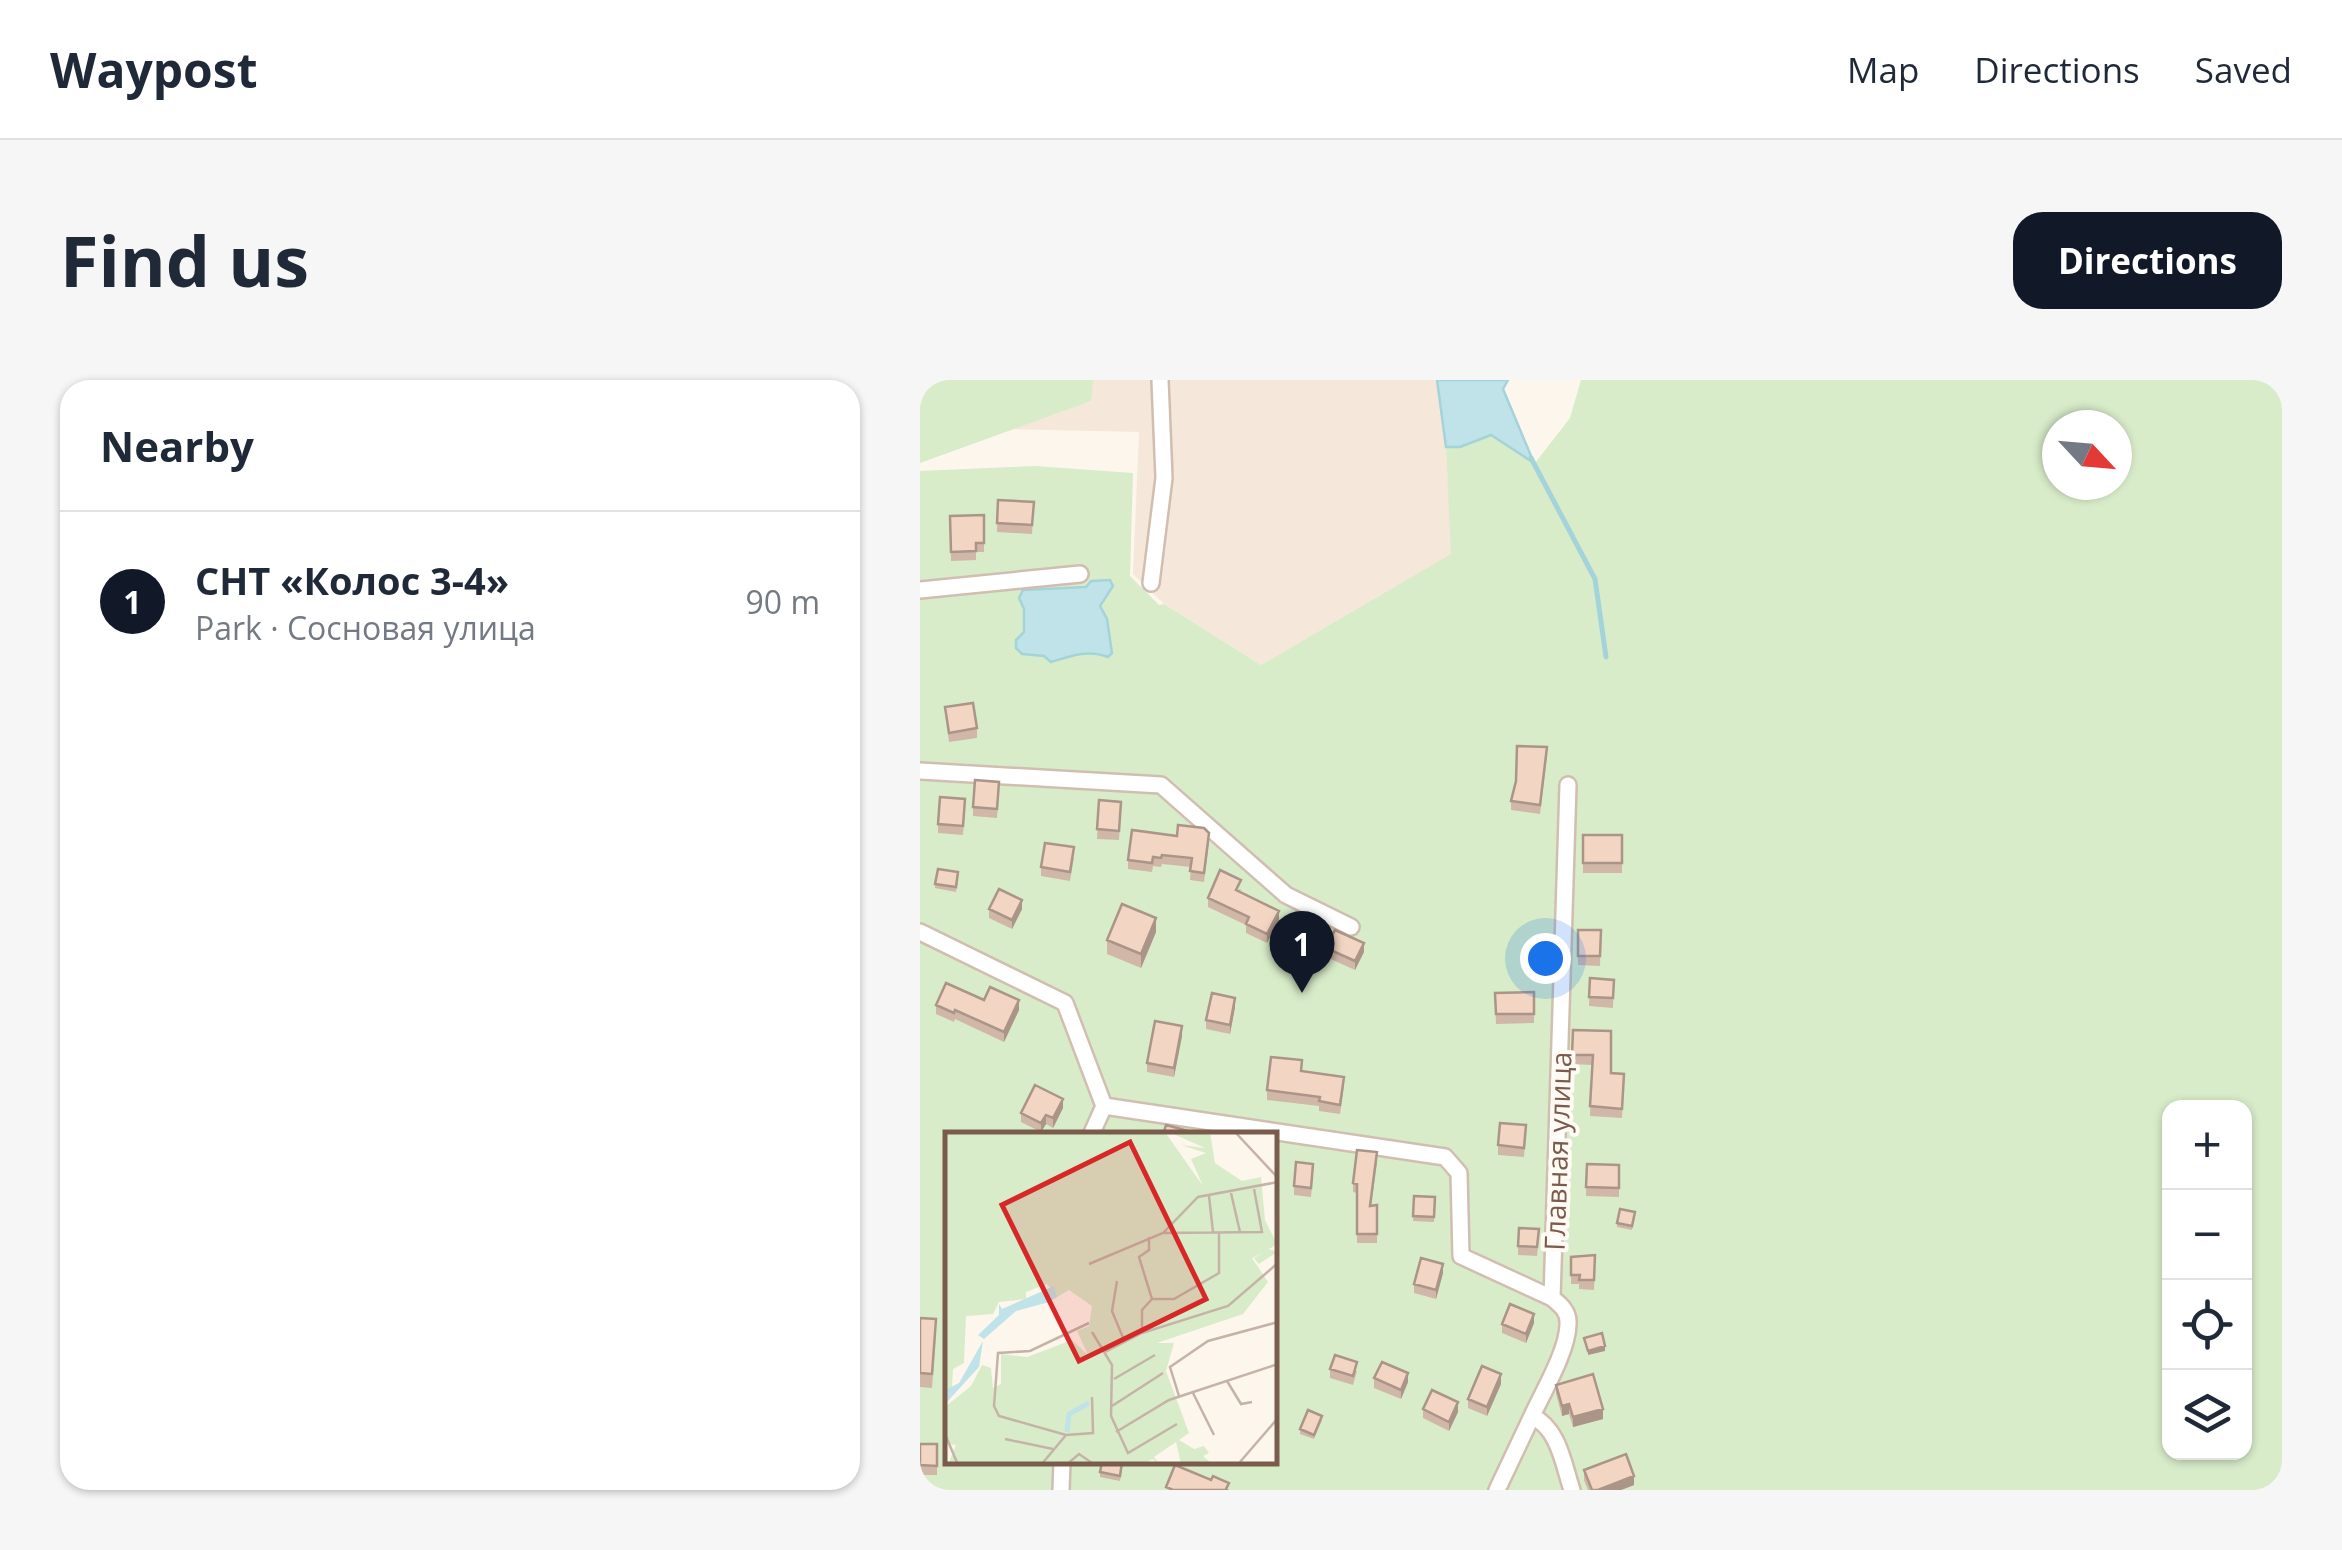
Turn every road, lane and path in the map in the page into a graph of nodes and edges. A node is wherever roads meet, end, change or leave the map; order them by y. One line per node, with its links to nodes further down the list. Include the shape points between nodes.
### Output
1 (1160, 380): 3 (street, via 1164,478)
2 (1080, 574): 4 (street)
3 (1151, 583)
4 (920, 590)
5 (920, 771): 7 (street, via 1161,785 1286,895)
6 (1568, 786): 13 (street, Главная улица)
7 (1351, 927)
8 (920, 932): 9 (street, via 1064,1003)
9 (1104, 1106): 10 (street); 12 (street)
10 (1092, 1132)
11 (1278, 1132): 13 (street, via 1445,1157 1458,1173 1461,1256)
12 (1278, 1132)
13 (1552, 1298): 14 (street, Главная улица, via 1569,1321 1566,1339)
14 (1532, 1416): 17 (street, Главная улица); 18 (street, via 1554,1436)
15 (1062, 1465): 16 (street)
16 (1061, 1490)
17 (1497, 1490)
18 (1572, 1490)

